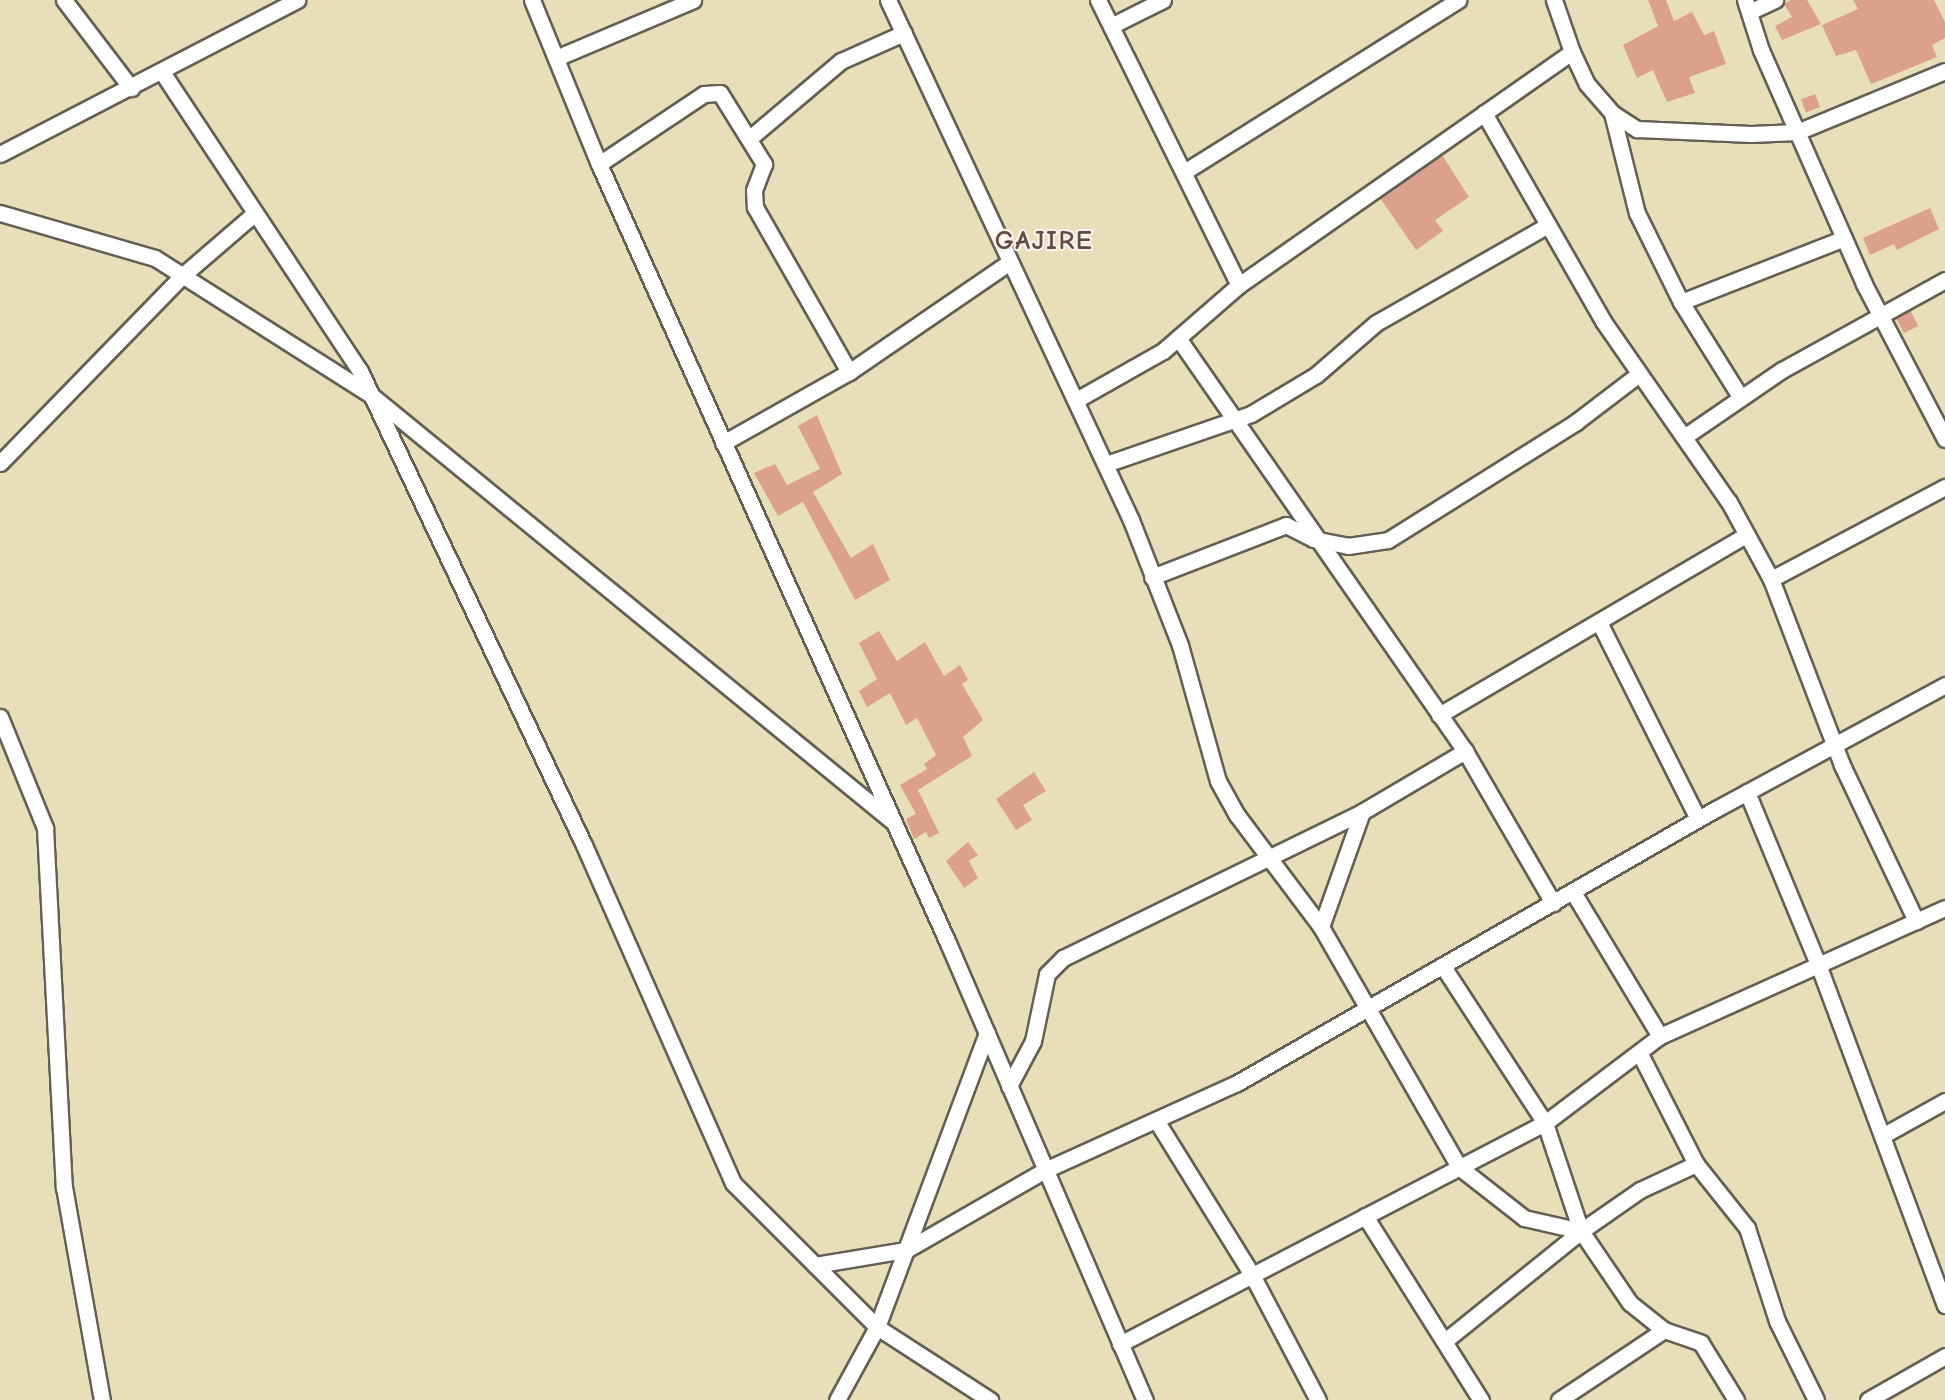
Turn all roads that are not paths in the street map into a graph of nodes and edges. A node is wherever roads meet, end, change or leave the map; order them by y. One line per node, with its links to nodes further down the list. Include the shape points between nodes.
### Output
1 (64, 0): 18 (street)
2 (297, 0): 17 (street)
3 (532, 0): 15 (street)
4 (693, 0): 15 (street)
5 (888, 0): 13 (street)
6 (1098, 0): 12 (street)
7 (1163, 0): 12 (street)
8 (1458, 0): 25 (street)
9 (1554, 0): 14 (street)
10 (1775, 0): 11 (street)
11 (1747, 6): 21 (street)
12 (1111, 26): 25 (street)
13 (904, 33): 22 (street, via 841,61); 30 (street)
14 (1572, 52): 19 (street); 20 (street, via 1587,84)
15 (556, 58): 24 (street)
16 (1945, 71): 21 (street)
17 (162, 72): 18 (street); 27 (street)
18 (131, 88): 23 (street)
19 (1484, 113): 28 (street); 33 (street)
20 (1612, 113): 21 (street, via 1637,129); 34 (street, via 1637,213)
21 (1797, 132): 29 (street)
22 (751, 137): 24 (street, via 720,93 704,94); 37 (street, via 764,164 754,190 755,207)
23 (0, 154)
24 (599, 164): 45 (street)
25 (1184, 172): 33 (street)
26 (0, 213): 31 (street, via 155,258)
27 (255, 213): 31 (street); 39 (street)
28 (1546, 226): 38 (street); 42 (street, via 1376,323 1316,375)
29 (1844, 238): 34 (street); 35 (street)
30 (1008, 263): 37 (street); 41 (street)
31 (183, 275): 39 (street); 46 (street)
32 (1945, 280): 35 (street)
33 (1239, 285): 36 (street)
34 (1681, 302): 40 (street)
35 (1878, 314): 40 (street); 44 (street)
36 (1178, 338): 41 (street); 42 (street)
37 (849, 372): 45 (street)
38 (1639, 374): 43 (street); 50 (street, via 1576,422 1393,538 1348,546)
39 (371, 395): 62 (street); 86 (street, via 579,834 733,1183)
40 (1741, 398): 43 (street)
41 (1078, 399): 47 (street)
42 (1233, 422): 47 (street); 50 (street)
43 (1684, 437): 49 (street, via 1729,502)
44 (1945, 439)
45 (723, 443): 62 (street)
46 (0, 463)
47 (1106, 464): 51 (street)
48 (1945, 487): 52 (street)
49 (1744, 536): 52 (street); 53 (street, via 1671,574)
50 (1312, 539): 51 (street, via 1286,525); 55 (street)
51 (1152, 577): 63 (street, via 1180,645 1218,781 1237,815)
52 (1771, 579): 57 (street)
53 (1599, 622): 55 (street); 61 (street)
54 (1945, 685): 57 (street)
55 (1439, 715): 58 (street)
56 (0, 717): 94 (street, via 45,828 64,1187)
57 (1835, 747): 59 (street); 67 (street)
58 (1465, 751): 60 (street); 65 (street)
59 (1748, 792): 61 (street); 69 (street)
60 (1362, 812): 63 (street); 68 (street)
61 (1698, 819): 64 (street)
62 (894, 823): 72 (street)
63 (1273, 858): 68 (street); 75 (street, via 1063,958 1047,974 1033,1041)
64 (1573, 892): 65 (street); 73 (street)
65 (1553, 903): 70 (street)
66 (1945, 908): 67 (street)
67 (1916, 921): 69 (street)
68 (1321, 927): 71 (street)
69 (1818, 964): 73 (street); 79 (street)
70 (1444, 968): 71 (street); 78 (street)
71 (1367, 1011): 77 (street, via 1238,1083); 81 (street)
72 (987, 1033): 75 (street); 85 (street)
73 (1660, 1036): 74 (street)
74 (1640, 1054): 78 (street); 80 (street)
75 (1009, 1086): 82 (street)
76 (1945, 1101): 79 (street)
77 (1156, 1120): 82 (street); 87 (street)
78 (1545, 1123): 81 (street); 84 (street)
79 (1882, 1136): 88 (street)
80 (1696, 1164): 84 (street, via 1640,1190); 102 (street, via 1747,1228 1777,1321)
81 (1459, 1167): 83 (street); 84 (street, via 1524,1218)
82 (1045, 1170): 85 (street); 92 (street)
83 (1365, 1216): 87 (street); 91 (street)
84 (1581, 1231): 90 (street, via 1630,1303); 91 (street)
85 (906, 1250): 86 (street); 89 (street)
86 (814, 1265): 89 (street)
87 (1252, 1275): 92 (street); 98 (street)
88 (1945, 1305)
89 (877, 1327): 95 (street); 96 (street)
90 (1664, 1330): 100 (street); 101 (street, via 1701,1343)
91 (1446, 1340): 99 (street)
92 (1120, 1344): 97 (street)
93 (1945, 1356): 103 (street)
94 (102, 1400)
95 (837, 1400)
96 (990, 1400)
97 (1145, 1400)
98 (1318, 1400)
99 (1481, 1400)
100 (1559, 1400)
101 (1736, 1400)
102 (1816, 1400)
103 (1868, 1400)

